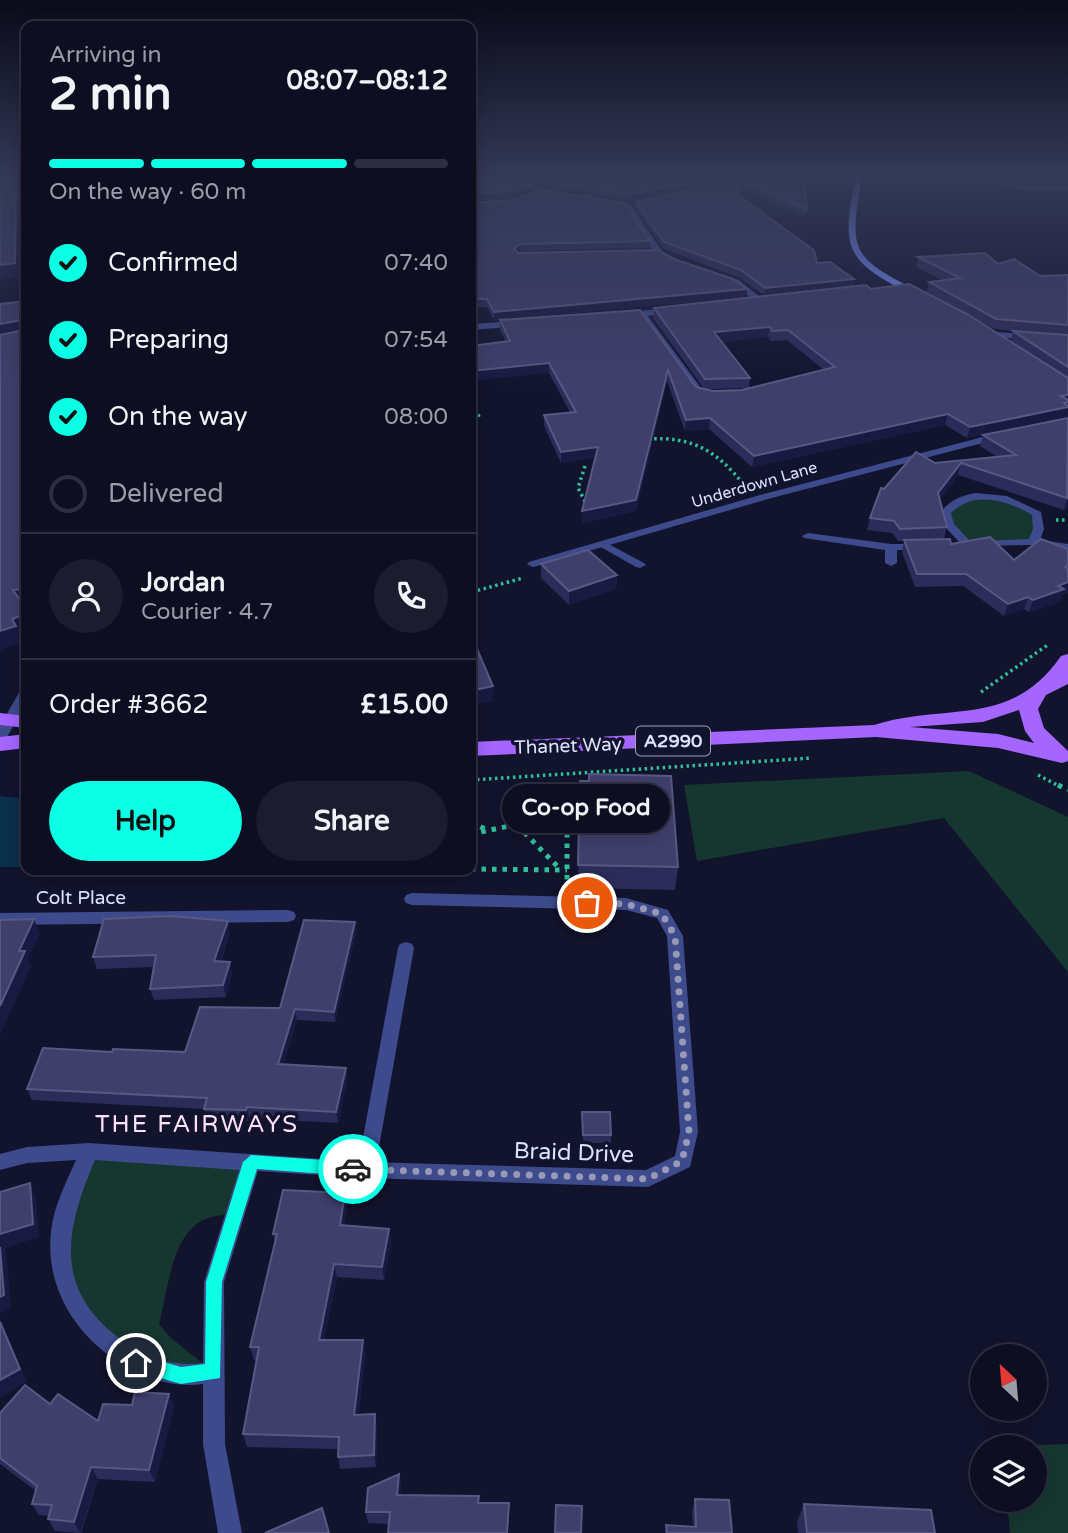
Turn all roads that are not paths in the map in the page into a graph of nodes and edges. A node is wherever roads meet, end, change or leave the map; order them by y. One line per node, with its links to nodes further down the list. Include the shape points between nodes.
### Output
1 (655, 247): 4 (street)
2 (851, 247): 7 (main road, via 870,268)
3 (645, 253): 4 (street)
4 (659, 253): 5 (street)
5 (686, 265)
6 (711, 274): 11 (street, via 736,282)
7 (901, 286): 8 (street); 9 (main road)
8 (880, 289)
9 (926, 298)
10 (774, 301): 11 (street)
11 (762, 302): 12 (street)
12 (748, 303)
13 (679, 310): 14 (street)
14 (642, 314): 15 (street); 21 (street, via 700,394)
15 (615, 316)
16 (523, 324): 17 (street)
17 (476, 327)
18 (990, 333): 19 (street); 20 (main road)
19 (1068, 340)
20 (1012, 348)
21 (715, 397)
22 (1015, 432): 25 (street, Underdown Lane, via 754,499)
23 (808, 536): 28 (street)
24 (1032, 542): 26 (street); 26 (street, via 1040,526 1037,514 1010,500 966,498 944,513); 30 (street)
25 (603, 544): 31 (street, Underdown Lane); 33 (street)
26 (968, 545): 27 (street)
27 (955, 546)
28 (891, 547): 29 (street); 32 (street)
29 (928, 547)
30 (1068, 547)
31 (533, 564)
32 (891, 564)
33 (640, 565)
34 (1068, 660): 35 (main road)
35 (1061, 679): 36 (main road, Thanet Way, via 1038,689)
36 (1029, 700): 39 (main road, Thanet Way / A2990, via 983,716 909,721); 44 (main road, via 1032,728)
37 (21, 702): 38 (street)
38 (12, 720): 40 (street)
39 (876, 731): 43 (main road, Thanet Way / A2990); 44 (main road, Thanet Way / A2990, via 998,741)
40 (0, 738)
41 (21, 742): 42 (main road)
42 (0, 744)
43 (476, 749)
44 (1065, 758)
45 (412, 899): 52 (street, Braid Drive, via 626,904 662,914 675,936 689,1132 682,1161 648,1179)
46 (288, 916): 47 (street, Colt Place)
47 (0, 919)
48 (405, 948): 52 (street)
49 (89, 1151): 50 (street, Braid Drive, via 27,1155); 51 (street, Braid Drive); 53 (street, via 64,1214 61,1236 72,1303 85,1322 136,1363 181,1375)
50 (0, 1162)
51 (251, 1162): 52 (street, Braid Drive); 53 (street, via 214,1282)
52 (366, 1170)
53 (214, 1372): 54 (street, via 214,1444)
54 (230, 1533)

